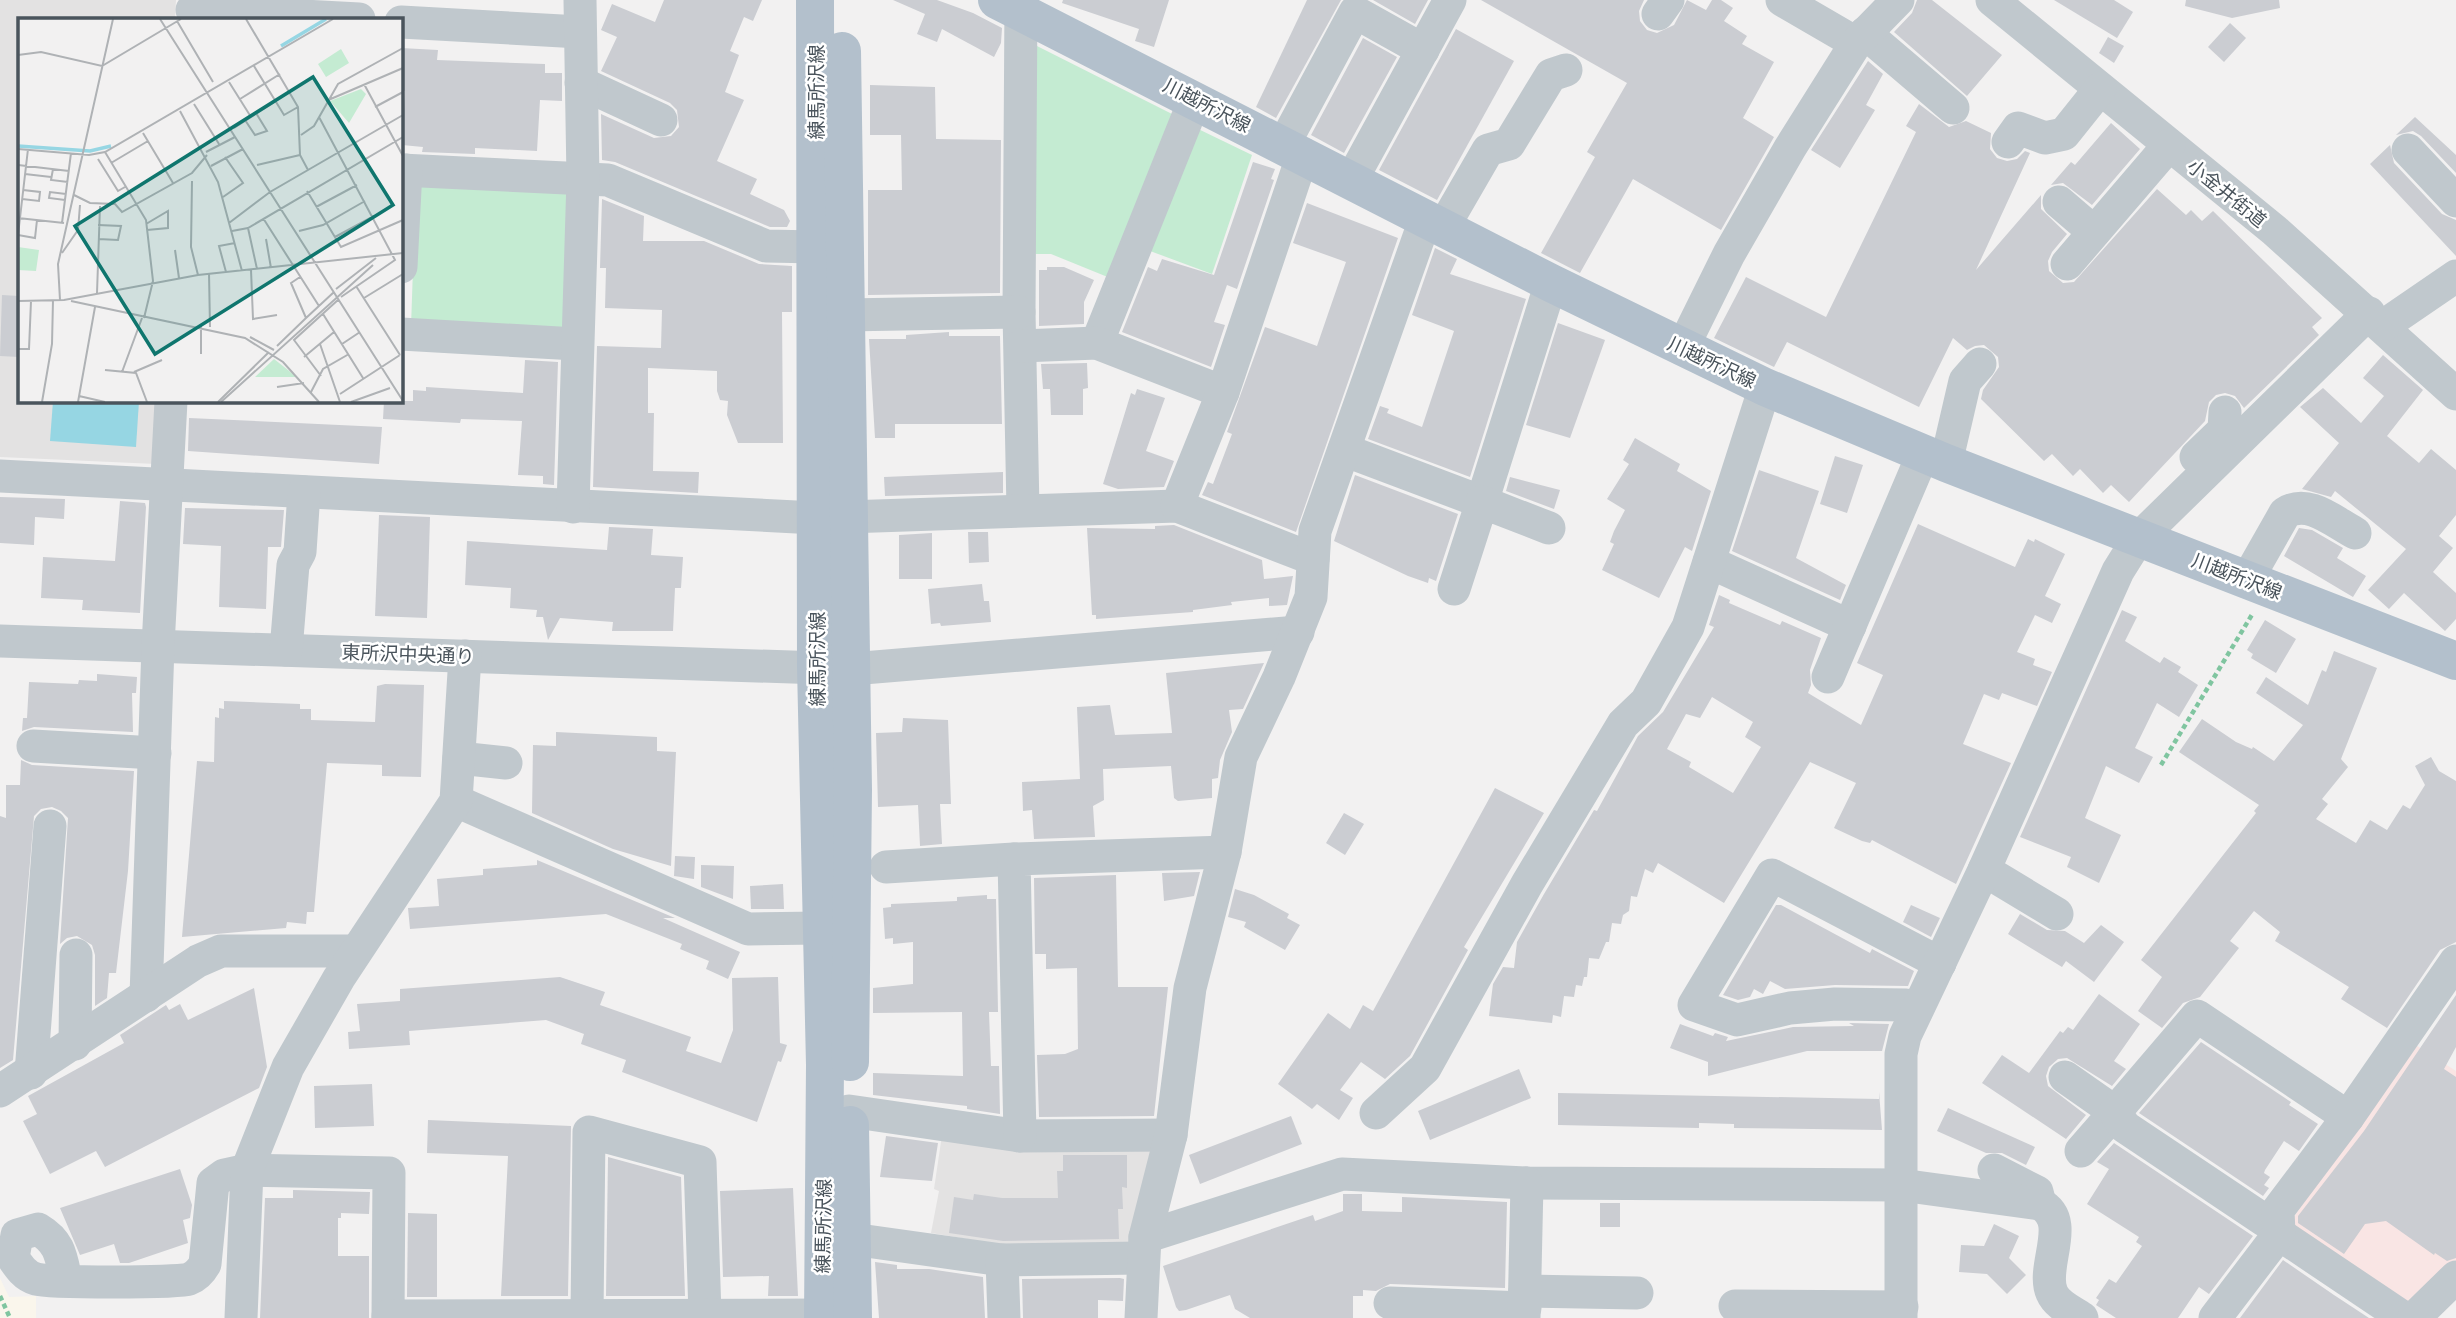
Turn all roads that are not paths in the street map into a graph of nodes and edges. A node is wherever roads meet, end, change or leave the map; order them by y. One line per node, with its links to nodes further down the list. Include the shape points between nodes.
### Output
1 (815, 0): 32 (main road, 練馬所沢線)
2 (842, 0): 37 (main road, 練馬所沢線)
3 (1450, 0): 13 (street)
4 (1782, 0): 12 (street)
5 (1898, 0): 12 (street)
6 (1992, 0): 16 (street, 小金井街道)
7 (1013, 4): 17 (main road, 川越所沢線); 36 (street)
8 (192, 10): 10 (street)
9 (580, 16): 11 (street); 15 (street)
10 (340, 18)
11 (402, 22)
12 (1861, 38): 18 (street); 43 (street, via 1729,254)
13 (1423, 50): 22 (street, via 1355,12); 26 (street)
14 (1566, 69): 30 (street, via 1551,75 1508,144 1488,150)
15 (582, 83): 19 (street); 25 (street)
16 (2100, 89): 20 (street, via 2064,134 2045,138 2018,128); 21 (street, 小金井街道)
17 (1195, 99): 22 (main road, 川越所沢線); 40 (street)
18 (1953, 108)
19 (661, 120)
20 (2008, 142)
21 (2169, 145): 31 (street); 38 (street, 小金井街道)
22 (1294, 149): 26 (main road, 川越所沢線); 46 (street)
23 (2408, 150): 27 (street)
24 (403, 170): 25 (street); 29 (street)
25 (583, 179): 32 (street, via 608,180 766,246); 41 (street)
26 (1352, 179): 30 (main road, 川越所沢線)
27 (2456, 201)
28 (2059, 202): 31 (street)
29 (402, 218)
30 (1435, 222): 35 (main road, 川越所沢線); 50 (street)
31 (2094, 232): 33 (street)
32 (817, 247): 59 (main road, 練馬所沢線)
33 (2067, 264)
34 (2456, 276): 38 (street)
35 (1551, 282): 43 (main road, 川越所沢線); 55 (street)
36 (1019, 312): 37 (street); 42 (street)
37 (845, 314): 59 (main road, 練馬所沢線)
38 (2376, 320): 47 (street, 小金井街道); 62 (street)
39 (402, 334): 41 (street)
40 (1097, 343): 42 (street); 46 (street)
41 (576, 344): 57 (street)
42 (1021, 346): 58 (street)
43 (1682, 349): 45 (main road, 川越所沢線)
44 (1980, 364): 51 (street, via 1965,381)
45 (1765, 387): 51 (main road, 川越所沢線); 64 (street)
46 (1223, 392): 56 (street)
47 (2456, 394)
48 (171, 402): 53 (street)
49 (2225, 412): 62 (street, via 2224,430)
50 (1344, 450): 55 (street); 63 (street, via 1315,531)
51 (1934, 459): 62 (main road, 川越所沢線); 67 (street)
52 (0, 476): 53 (street)
53 (167, 484): 54 (street); 70 (street)
54 (304, 492): 57 (street); 71 (street)
55 (1482, 502): 60 (street); 66 (street)
56 (1177, 506): 58 (street); 63 (street)
57 (573, 507): 59 (street)
58 (1023, 510): 59 (street)
59 (832, 518): 74 (main road, 練馬所沢線)
60 (1549, 528)
61 (2355, 533): 65 (street, via 2308,508 2295,506 2285,513)
62 (2130, 536): 65 (main road, 川越所沢線); 85 (street)
63 (1313, 559): 68 (street, via 1311,597)
64 (1709, 562): 67 (street); 99 (street, via 1688,627 1646,702 1623,724 1425,1068)
65 (2258, 584): 73 (main road, 川越所沢線)
66 (1454, 589)
67 (1850, 626): 75 (street)
68 (1298, 632): 74 (street, 東所沢中央通り); 82 (street, via 1241,757)
69 (0, 641): 70 (street, 東所沢中央通り)
70 (158, 646): 71 (street, 東所沢中央通り); 77 (street)
71 (285, 650): 72 (street, 東所沢中央通り)
72 (465, 656): 74 (street, 東所沢中央通り); 78 (street)
73 (2456, 661)
74 (834, 668): 87 (main road, 練馬所沢線); 97 (main road, 練馬所沢線)
75 (1828, 677)
76 (33, 746): 77 (street)
77 (155, 753): 92 (street)
78 (459, 758): 79 (street); 80 (street)
79 (506, 762)
80 (456, 802): 87 (street, via 748,929); 88 (street)
81 (50, 826): 96 (street)
82 (1225, 852): 83 (street); 101 (street, via 1190,988)
83 (1014, 859): 84 (street); 102 (street)
84 (886, 867)
85 (1984, 870): 86 (street); 91 (street)
86 (2057, 914)
87 (820, 928): 124 (main road, 練馬所沢線)
88 (356, 951): 92 (street, via 221,951); 104 (street, via 288,1067)
89 (76, 956): 94 (street)
90 (2456, 961): 100 (street)
91 (1941, 962): 93 (street); 93 (street, via 1772,875 1694,1005 1737,1020 1835,1004)
92 (146, 996): 94 (street)
93 (1917, 1008): 107 (street, via 1901,1054)
94 (75, 1044): 96 (street)
95 (2066, 1077): 98 (street)
96 (12, 1082)
97 (849, 1111): 102 (street); 110 (main road, 練馬所沢線)
98 (2115, 1112): 100 (street, via 2197,1016); 103 (street); 109 (street, via 2124,1127)
99 (1376, 1113)
100 (2348, 1117): 109 (street, via 2278,1210)
101 (1171, 1135): 102 (street); 111 (street)
102 (1020, 1136)
103 (2081, 1152)
104 (247, 1170): 114 (street, via 213,1182 207,1256 200,1273 178,1281); 122 (street, via 389,1173); 125 (street)
105 (1994, 1170): 108 (street, via 2037,1192)
106 (1527, 1183): 107 (street); 111 (street, via 1342,1174); 117 (street)
107 (1901, 1185): 108 (street); 119 (street)
108 (2040, 1204): 128 (street, via 2055,1222 2050,1291)
109 (2278, 1229): 129 (street); 130 (street)
110 (852, 1239): 112 (street); 124 (main road, 練馬所沢線)
111 (1143, 1248): 112 (street); 127 (street)
112 (1003, 1260): 126 (street)
113 (2456, 1277): 131 (street)
114 (66, 1280)
115 (1637, 1293): 117 (street)
116 (1390, 1303): 117 (street)
117 (1525, 1306)
118 (1735, 1306): 119 (street)
119 (1901, 1312)
120 (587, 1315): 121 (street, via 589,1132 700,1162); 122 (street); 123 (street)
121 (705, 1315): 123 (street); 124 (street)
122 (388, 1317)
123 (647, 1317)
124 (833, 1317)
125 (241, 1318)
126 (1004, 1318)
127 (1141, 1318)
128 (2082, 1318)
129 (2215, 1318)
130 (2403, 1318)
131 (2414, 1318)

